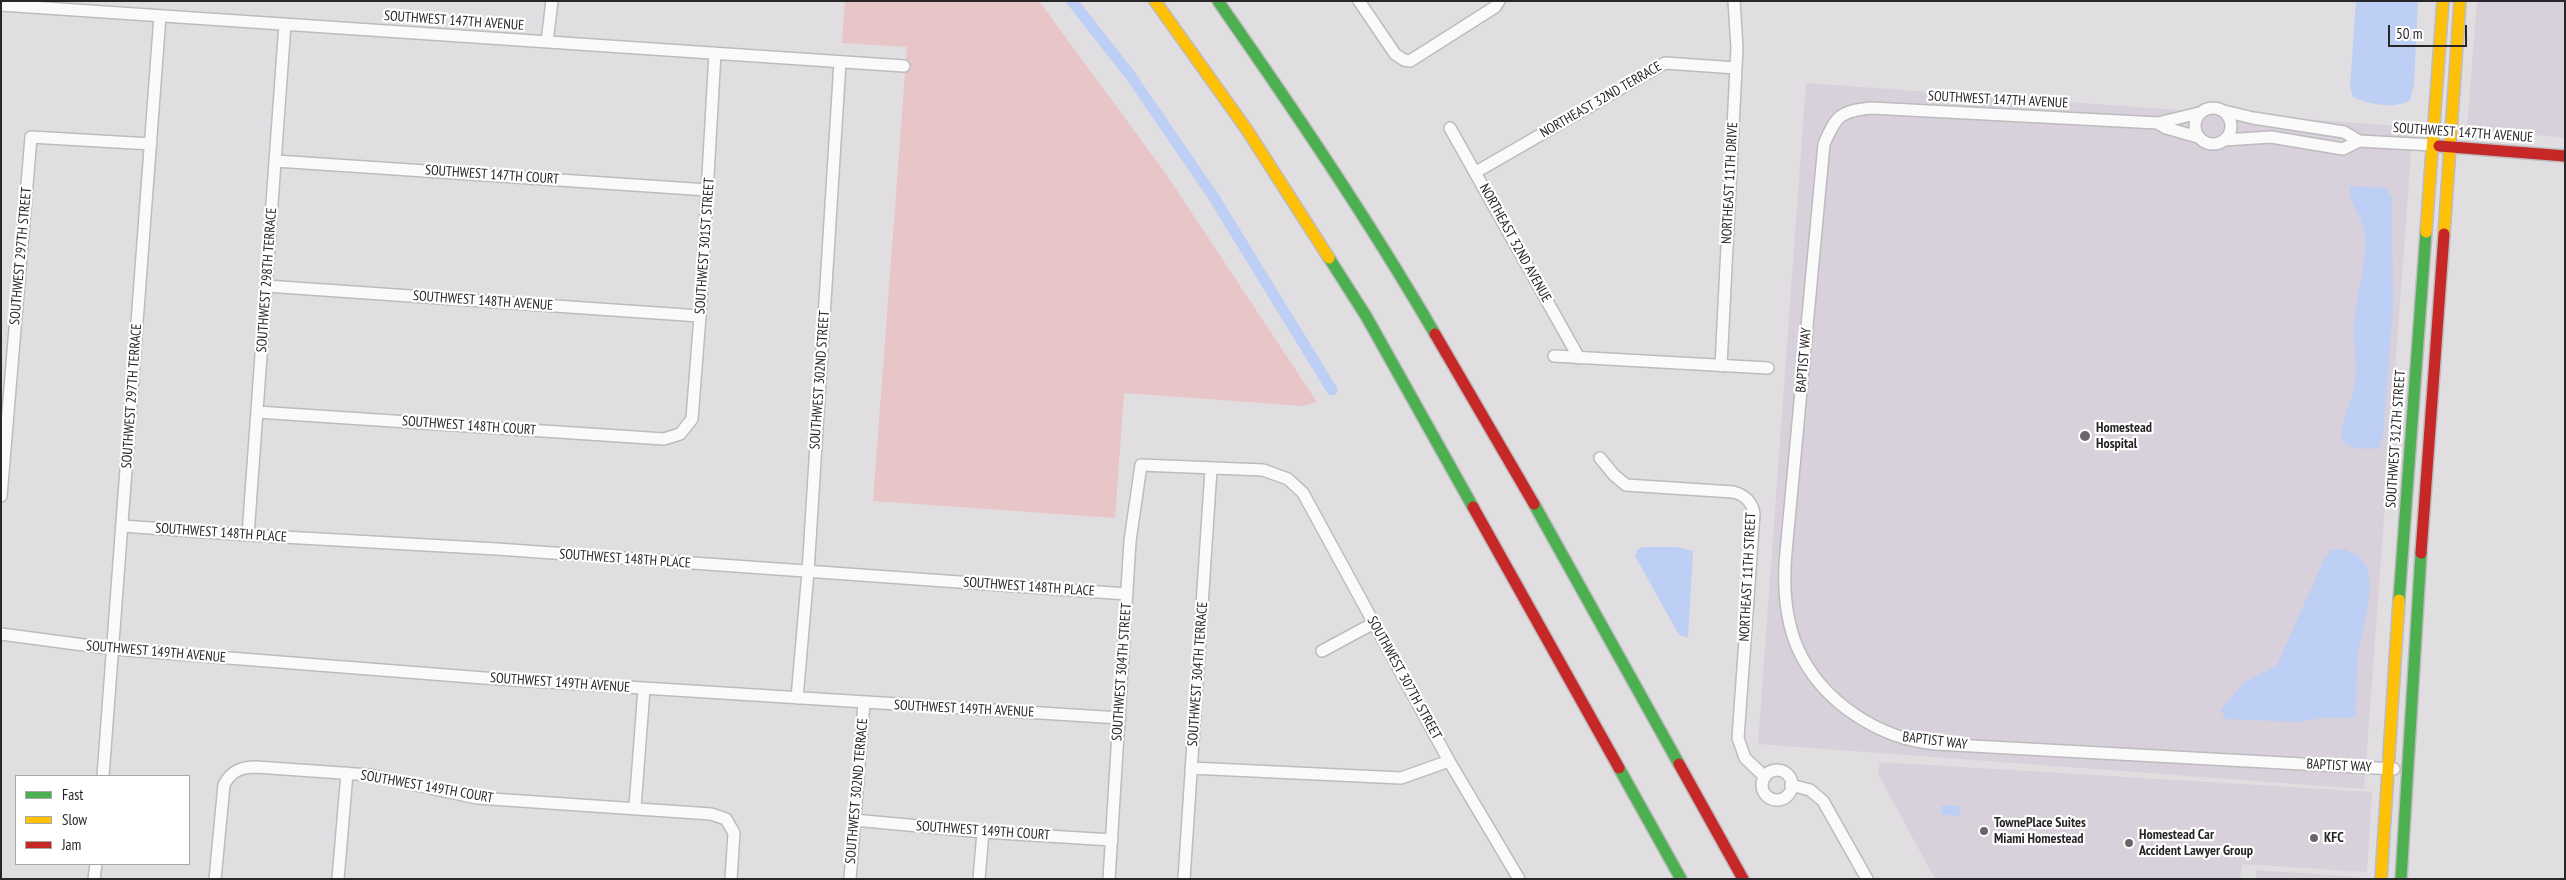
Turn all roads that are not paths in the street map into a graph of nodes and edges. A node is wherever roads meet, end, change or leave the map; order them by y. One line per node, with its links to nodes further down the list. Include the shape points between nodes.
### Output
1 (552, 1): 13 (street)
2 (1155, 1): 79 (main road, via 1247,130 1366,316)
3 (1218, 1): 80 (main road, via 1283,92 1404,278 1560,549)
4 (1359, 1): 5 (street, via 1396,54 1410,61 1495,7)
5 (1499, 1)
6 (1734, 1): 17 (street, NORTHEAST 11TH DRIVE)
7 (2443, 1): 27 (main road, SOUTHWEST 312TH STREET)
8 (2460, 1): 28 (main road)
9 (38, 4): 10 (street, SOUTHWEST 147TH AVENUE); 11 (street, SOUTHWEST 147TH AVENUE)
10 (1, 5)
11 (160, 16): 12 (street, SOUTHWEST 147TH AVENUE); 26 (street, SOUTHWEST 297TH TERRACE)
12 (285, 24): 13 (street, SOUTHWEST 147TH AVENUE); 30 (street, SOUTHWEST 298TH TERRACE)
13 (547, 42): 14 (street, SOUTHWEST 147TH AVENUE)
14 (715, 53): 15 (street, SOUTHWEST 147TH AVENUE); 32 (street, SOUTHWEST 301ST STREET)
15 (840, 62): 16 (street, SOUTHWEST 147TH AVENUE); 47 (street, SOUTHWEST 302ND STREET)
16 (904, 66)
17 (1736, 68): 31 (street, NORTHEAST 32ND TERRACE, via 1665,63); 37 (street, NORTHEAST 11TH DRIVE)
18 (2224, 111): 19 (street, via 2210,108); 24 (street, via 2231,123); 25 (street, SOUTHWEST 147TH AVENUE, via 2344,132)
19 (2199, 113): 21 (street, SOUTHWEST 147TH AVENUE); 23 (street, via 2195,124)
20 (1838, 118): 21 (street, SOUTHWEST 147TH AVENUE, via 1850,110 1871,108); 59 (street, BAPTIST WAY, via 1824,144 1784,574 1789,619 1798,649 1817,682 1872,726 1895,736 1922,742)
21 (2158, 123): 23 (street, SOUTHWEST 147TH AVENUE)
22 (1450, 128): 31 (street, NORTHEAST 32ND AVENUE)
23 (2198, 137): 24 (street, via 2212,144)
24 (2224, 140): 25 (street, SOUTHWEST 147TH AVENUE, via 2271,137 2343,149)
25 (2359, 141): 27 (street, SOUTHWEST 147TH AVENUE)
26 (151, 144): 41 (street, SOUTHWEST 297TH STREET, via 31,137); 45 (street, SOUTHWEST 297TH TERRACE)
27 (2432, 145): 28 (main road, SOUTHWEST 147TH AVENUE); 59 (main road, SOUTHWEST 312TH STREET)
28 (2450, 146): 29 (main road, SOUTHWEST 147TH AVENUE); 60 (main road)
29 (2565, 156)
30 (276, 161): 32 (street, SOUTHWEST 147TH COURT); 33 (street, SOUTHWEST 298TH TERRACE)
31 (1476, 172): 36 (street, NORTHEAST 32ND AVENUE)
32 (708, 190): 34 (street, SOUTHWEST 301ST STREET)
33 (266, 286): 34 (street, SOUTHWEST 148TH AVENUE); 39 (street, SOUTHWEST 298TH TERRACE)
34 (700, 316): 40 (street, SOUTHWEST 301ST STREET, via 692,419)
35 (1554, 356): 36 (street)
36 (1579, 358): 37 (street)
37 (1721, 366): 38 (street)
38 (1768, 368)
39 (257, 412): 40 (street, SOUTHWEST 148TH COURT, via 664,439); 46 (street, SOUTHWEST 298TH TERRACE)
40 (680, 434)
41 (3, 449): 44 (street, SOUTHWEST 297TH STREET)
42 (1600, 458): 63 (street, NORTHEAST 11TH STREET, via 1626,485 1733,492 1750,502 1754,514 1738,738 1745,758)
43 (1211, 468): 48 (street, SOUTHWEST 304TH STREET, via 1141,465 1135,492); 49 (street, SOUTHWEST 307TH STREET, via 1264,470 1288,479 1303,494); 58 (street, SOUTHWEST 304TH TERRACE)
44 (1, 496)
45 (122, 526): 46 (street, SOUTHWEST 148TH PLACE); 51 (street, SOUTHWEST 297TH TERRACE)
46 (248, 536): 47 (street, SOUTHWEST 148TH PLACE, via 497,549)
47 (808, 572): 48 (street, SOUTHWEST 148TH PLACE); 54 (street, SOUTHWEST 302ND STREET)
48 (1127, 594): 56 (street, SOUTHWEST 304TH STREET)
49 (1374, 623): 52 (street); 57 (street, SOUTHWEST 307TH STREET)
50 (1, 634): 51 (street, SOUTHWEST 149TH AVENUE)
51 (114, 649): 53 (street, SOUTHWEST 149TH AVENUE); 62 (street, SOUTHWEST 297TH TERRACE)
52 (1322, 651)
53 (644, 689): 54 (street, SOUTHWEST 149TH AVENUE); 65 (street)
54 (797, 698): 55 (street, SOUTHWEST 149TH AVENUE)
55 (864, 703): 56 (street, SOUTHWEST 149TH AVENUE); 66 (street, SOUTHWEST 302ND TERRACE)
56 (1120, 718): 68 (street, SOUTHWEST 304TH STREET)
57 (1449, 761): 58 (street, via 1401,778); 78 (street, SOUTHWEST 307TH STREET)
58 (1191, 768): 77 (street, SOUTHWEST 304TH TERRACE)
59 (2388, 769): 60 (street, BAPTIST WAY); 82 (main road, SOUTHWEST 312TH STREET)
60 (2406, 770): 83 (main road)
61 (347, 773): 65 (street, SOUTHWEST 149TH COURT, via 477,798); 71 (street, SOUTHWEST 149TH COURT, via 245,767 233,772 224,784); 72 (street)
62 (103, 775)
63 (1765, 777): 64 (street, via 1770,772 1779,771 1788,776); 64 (street, via 1762,789 1771,799 1785,797)
64 (1791, 785): 81 (street, via 1810,790 1823,801)
65 (635, 807): 73 (street, SOUTHWEST 149TH COURT, via 711,814 726,819 734,833)
66 (854, 820): 67 (street, SOUTHWEST 149TH COURT); 74 (street, SOUTHWEST 302ND TERRACE)
67 (983, 832): 68 (street, SOUTHWEST 149TH COURT); 75 (street)
68 (1112, 840): 76 (street, SOUTHWEST 304TH STREET)
69 (96, 865): 70 (street)
70 (94, 879)
71 (216, 879)
72 (338, 879)
73 (731, 879)
74 (850, 879)
75 (979, 879)
76 (1109, 879)
77 (1184, 879)
78 (1519, 879)
79 (1681, 879)
80 (1743, 879)
81 (1867, 879)
82 (2381, 879)
83 (2401, 879)

